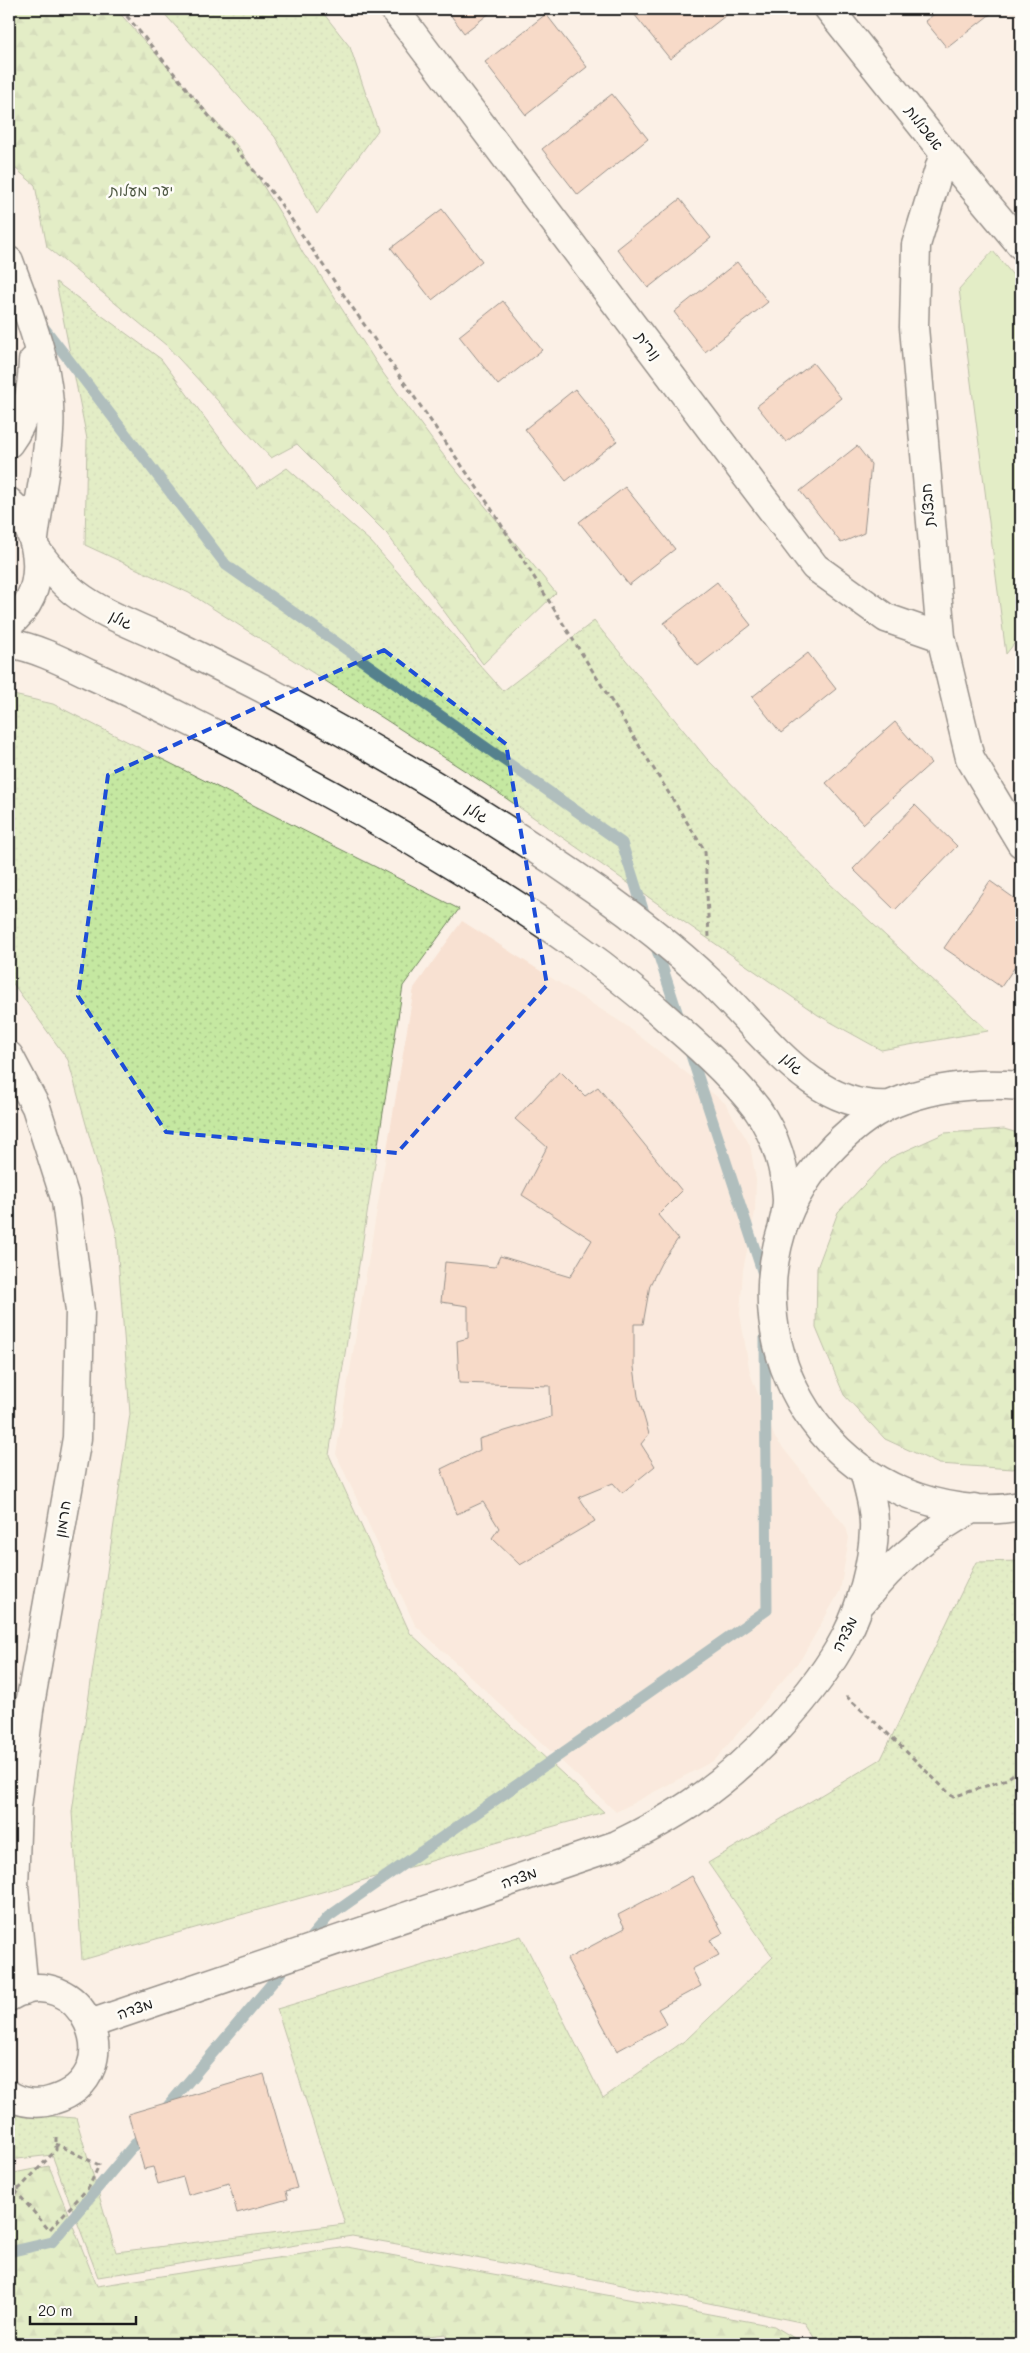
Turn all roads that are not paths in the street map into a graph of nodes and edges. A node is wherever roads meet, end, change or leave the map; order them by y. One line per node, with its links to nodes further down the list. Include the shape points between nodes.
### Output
1 (394, 9): 11 (street, נורית, via 815,567 886,618)
2 (829, 9): 3 (street, אשכולות)
3 (944, 153): 4 (street, אשכולות); 11 (street, חבצלת, via 916,245 914,326)
4 (1021, 245)
5 (9, 262): 6 (street)
6 (31, 322): 7 (street, via 34,362 30,398); 9 (street, via 45,366 50,410)
7 (9, 444)
8 (9, 502): 9 (street, גולן, via 23,517)
9 (36, 545): 10 (street, via 38,564 34,589 22,611); 16 (street, גולן, via 61,581 97,607 301,710 539,851 628,913 711,982 793,1068 810,1080 838,1096 872,1106)
10 (9, 624)
11 (941, 637): 13 (street, חבצלת, via 970,758)
12 (9, 644): 17 (street, via 58,659 301,778 480,882 599,962 695,1044 757,1110 774,1142 783,1173 787,1202)
13 (1021, 843)
14 (9, 1056): 22 (street, חרמון, via 36,1107 66,1201 80,1311 77,1438 29,1710 17,1807 14,1887)
15 (1021, 1086): 16 (street, via 989,1083 954,1085)
16 (890, 1105): 17 (street, via 862,1122 815,1167 797,1195)
17 (784, 1225): 18 (street, via 775,1258 771,1293 781,1360 810,1419 832,1444)
18 (864, 1471): 20 (street, via 914,1497 947,1506); 21 (street, מצדה, via 874,1529)
19 (1021, 1506): 20 (street)
20 (974, 1508): 21 (street, מצדה, via 930,1535 882,1578)
21 (859, 1605): 23 (street, מצדה, via 846,1636 821,1674 770,1736 732,1773 681,1810 617,1845)
22 (17, 1994): 23 (street, via 51,1990 75,2003)
23 (90, 2024): 24 (street, via 95,2041 94,2058 88,2074 77,2088 46,2102 29,2102)
24 (9, 2094)

